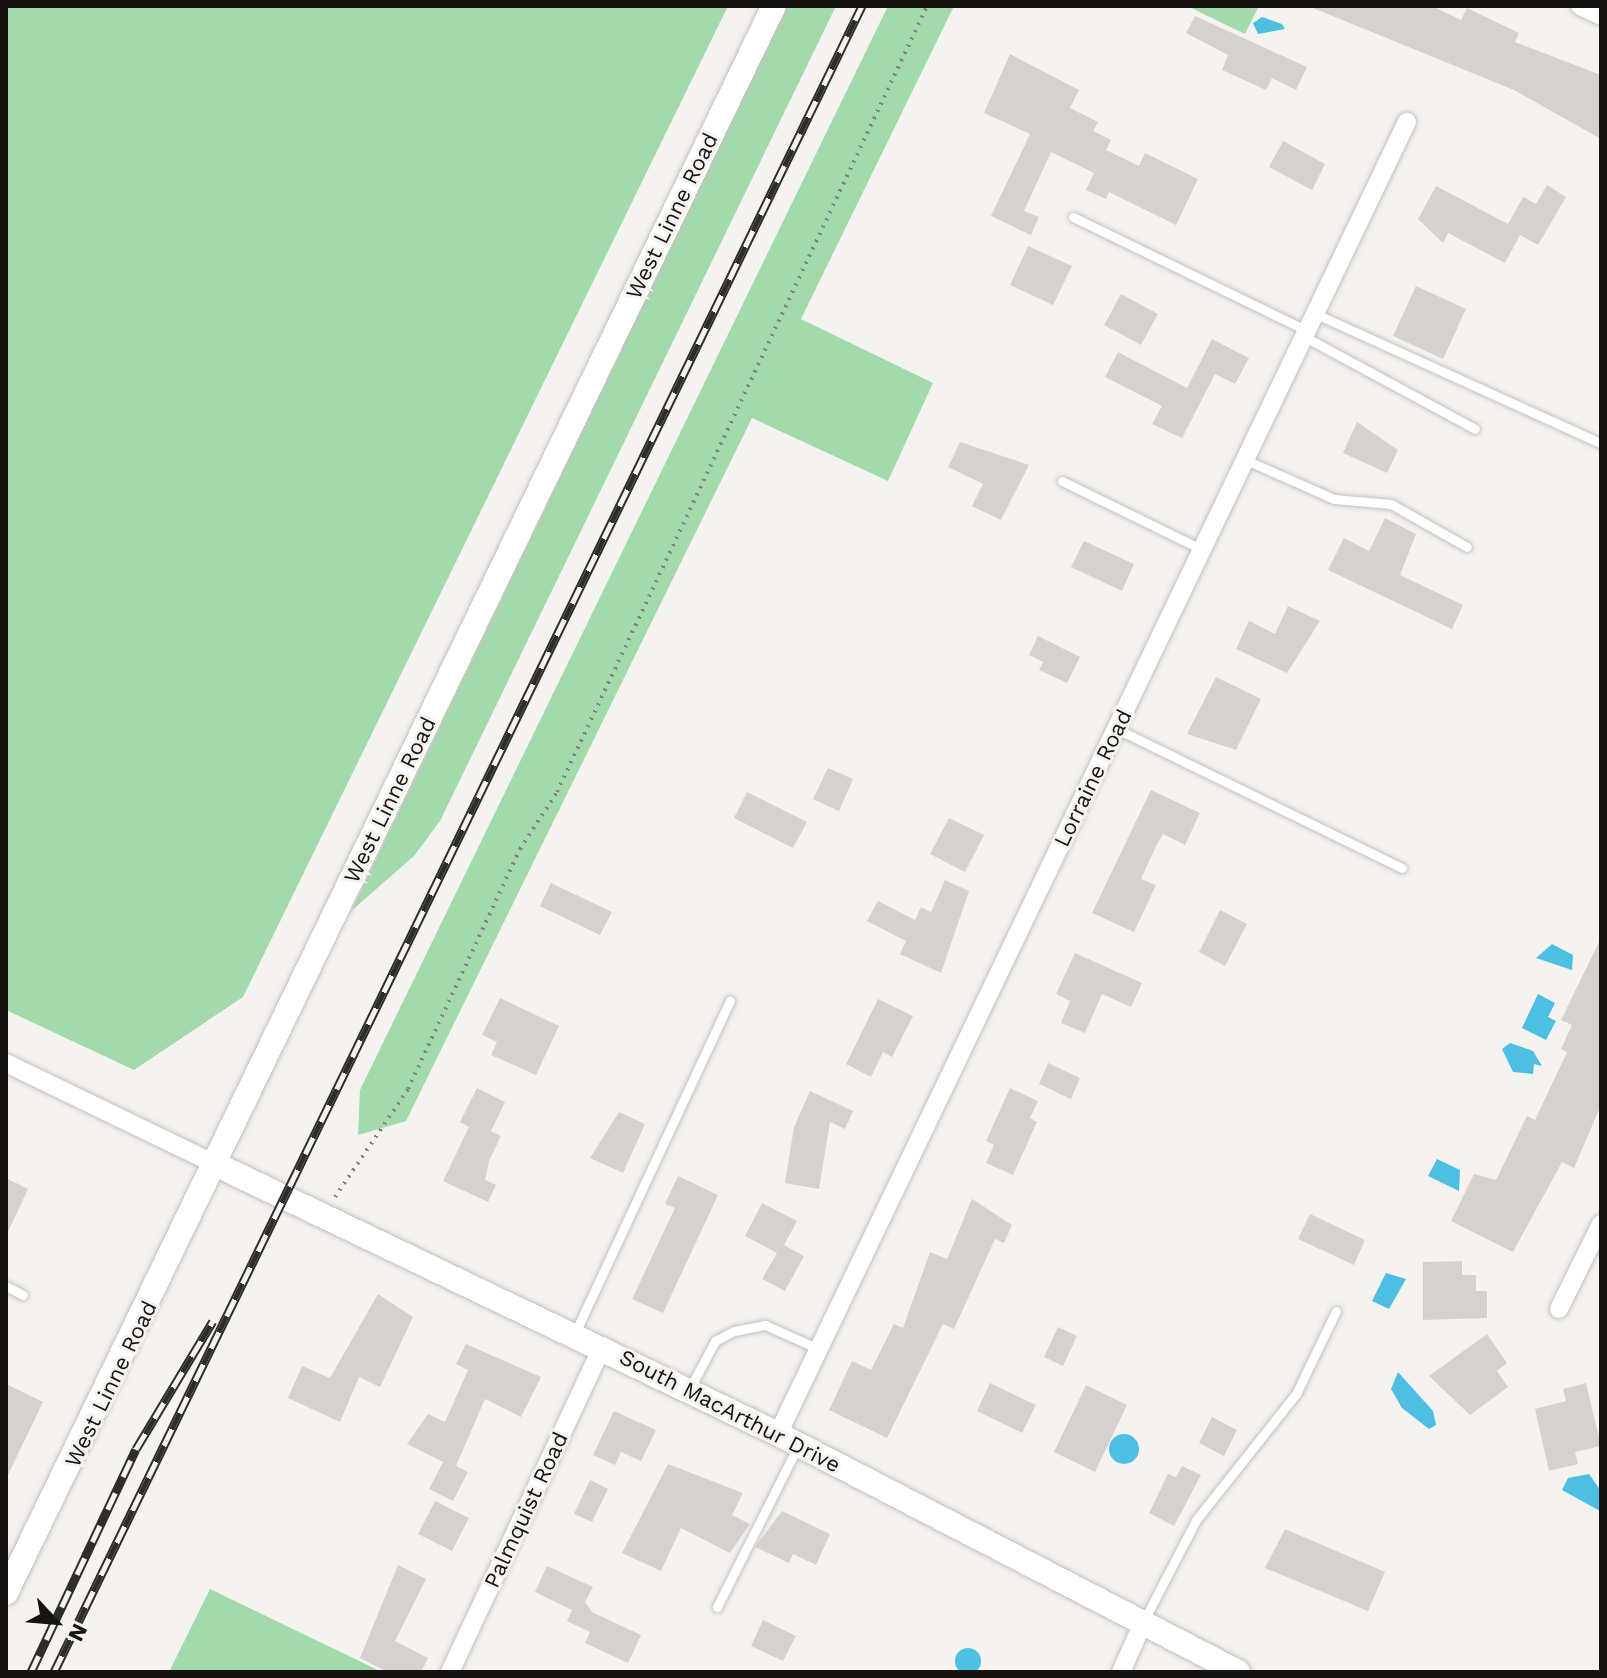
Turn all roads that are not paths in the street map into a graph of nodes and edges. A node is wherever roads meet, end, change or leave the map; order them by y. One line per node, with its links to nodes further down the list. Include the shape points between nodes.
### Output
1 (774, 6): 17 (street, West Linne Road)
2 (1580, 6): 3 (street)
3 (1601, 16)
4 (1407, 122): 6 (street, Lorraine Road)
5 (1073, 217): 6 (lane)
6 (1310, 327): 7 (lane); 8 (lane); 9 (street, Lorraine Road)
7 (1475, 429)
8 (1601, 443)
9 (1246, 460): 11 (lane, via 1334,499 1391,504); 12 (street, Lorraine Road)
10 (1062, 481): 12 (lane)
11 (1467, 547)
12 (1203, 550): 13 (street, Lorraine Road)
13 (1117, 729): 14 (lane); 25 (street, Lorraine Road)
14 (1402, 868)
15 (730, 1001): 23 (lane)
16 (6, 1063): 17 (street)
17 (215, 1164): 23 (street, South MacArthur Drive); 28 (street, West Linne Road)
18 (1601, 1224): 21 (street)
19 (6, 1286): 20 (lane)
20 (23, 1295)
21 (1559, 1309)
22 (1336, 1311): 30 (lane, via 1296,1394 1196,1520)
23 (574, 1335): 24 (street, South MacArthur Drive)
24 (602, 1348): 26 (street, South MacArthur Drive); 31 (street, Palmquist Road)
25 (819, 1349): 26 (lane, via 765,1325 734,1331 715,1341); 27 (street, Lorraine Road)
26 (689, 1390): 27 (street, South MacArthur Drive)
27 (788, 1439): 29 (lane); 30 (street, South MacArthur Drive)
28 (6, 1593)
29 (717, 1607)
30 (1142, 1625): 32 (street); 33 (street, South MacArthur Drive)
31 (450, 1672)
32 (1121, 1672)
33 (1238, 1672)

